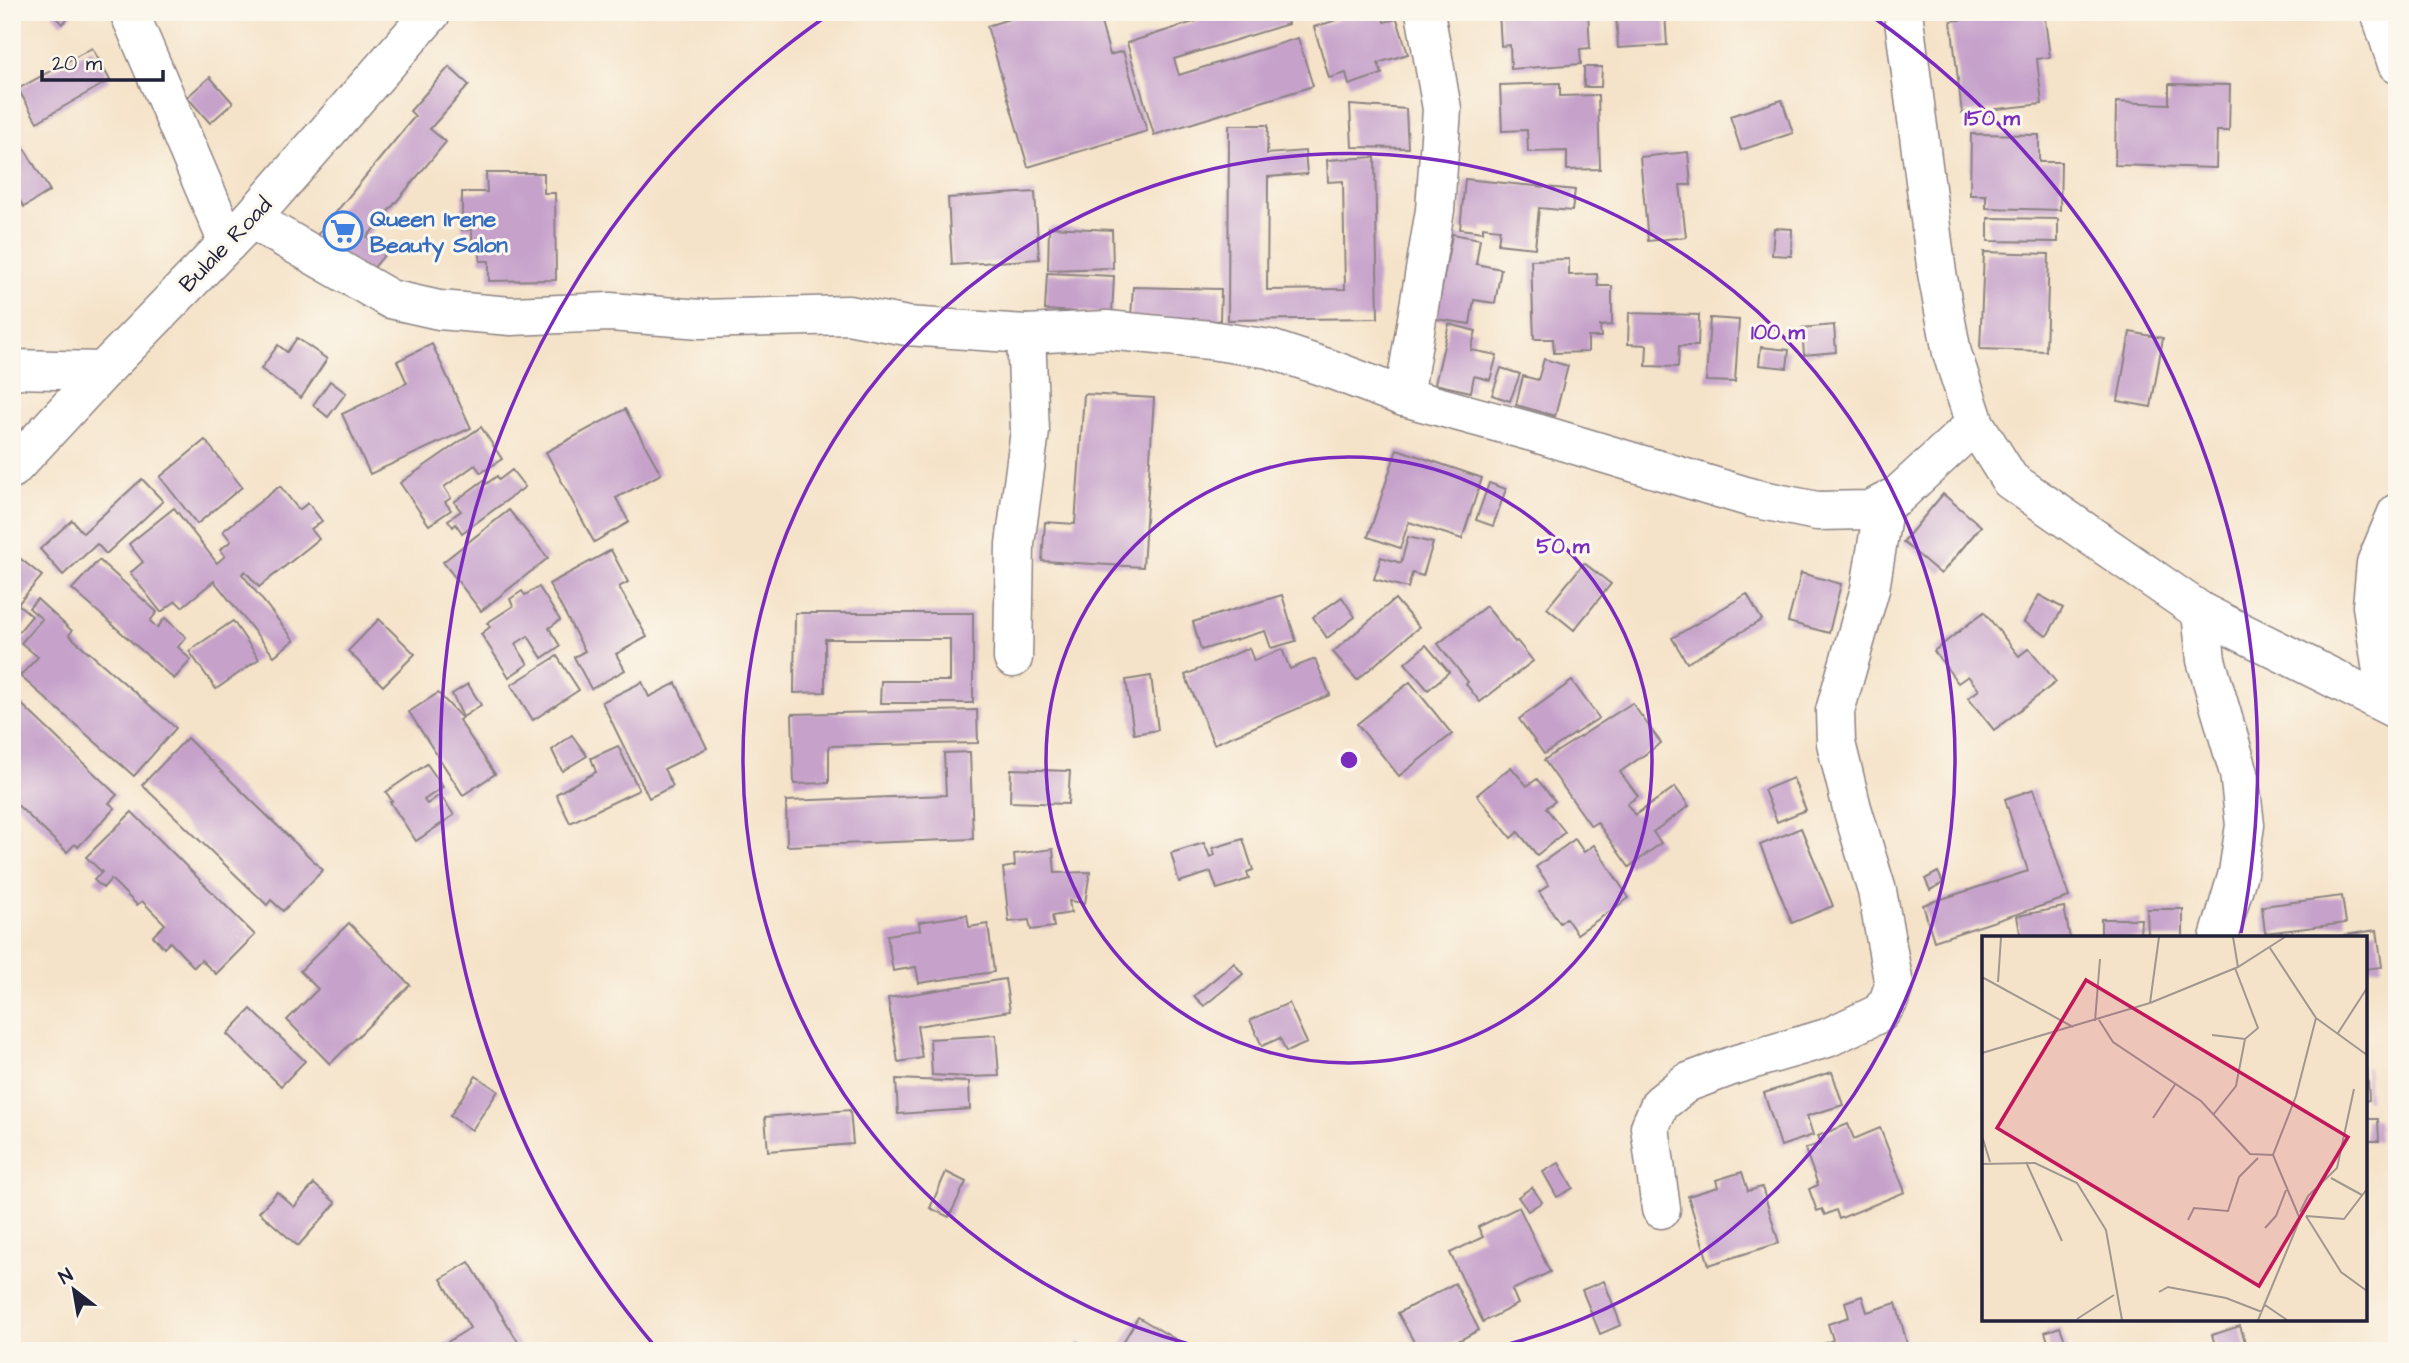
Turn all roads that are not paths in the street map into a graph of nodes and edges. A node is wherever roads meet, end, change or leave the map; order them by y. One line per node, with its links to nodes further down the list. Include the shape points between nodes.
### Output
1 (129, 12): 7 (street)
2 (432, 12): 7 (street, Bulale Road)
3 (1425, 12): 11 (street, via 1442,109 1435,210)
4 (1903, 12): 12 (street, via 1937,273 1952,353)
5 (2380, 12): 6 (street)
6 (2397, 64)
7 (239, 231): 8 (street, via 390,299 439,310 511,316 610,312 701,319 848,315 907,326); 10 (street, Bulale Road)
8 (1027, 334): 11 (street, via 1107,330 1270,349); 17 (street, via 1030,431 1015,544)
9 (12, 369): 10 (street)
10 (103, 370): 13 (street, Bulale Road)
11 (1404, 397): 14 (street, via 1752,498 1817,511 1870,510)
12 (1975, 424): 14 (street, via 1917,479); 16 (street, via 2010,480)
13 (12, 469)
14 (1884, 503): 20 (street, via 1870,590 1835,711 1836,743 1877,891 1894,985 1880,1013 1827,1038 1686,1083 1660,1104 1650,1127)
15 (2397, 513): 18 (street, via 2376,563 2372,606)
16 (2201, 612): 18 (street); 19 (street, via 2206,660 2239,774 2245,825 2238,873)
17 (1013, 658)
18 (2392, 707)
19 (2220, 936)
20 (1661, 1209)

